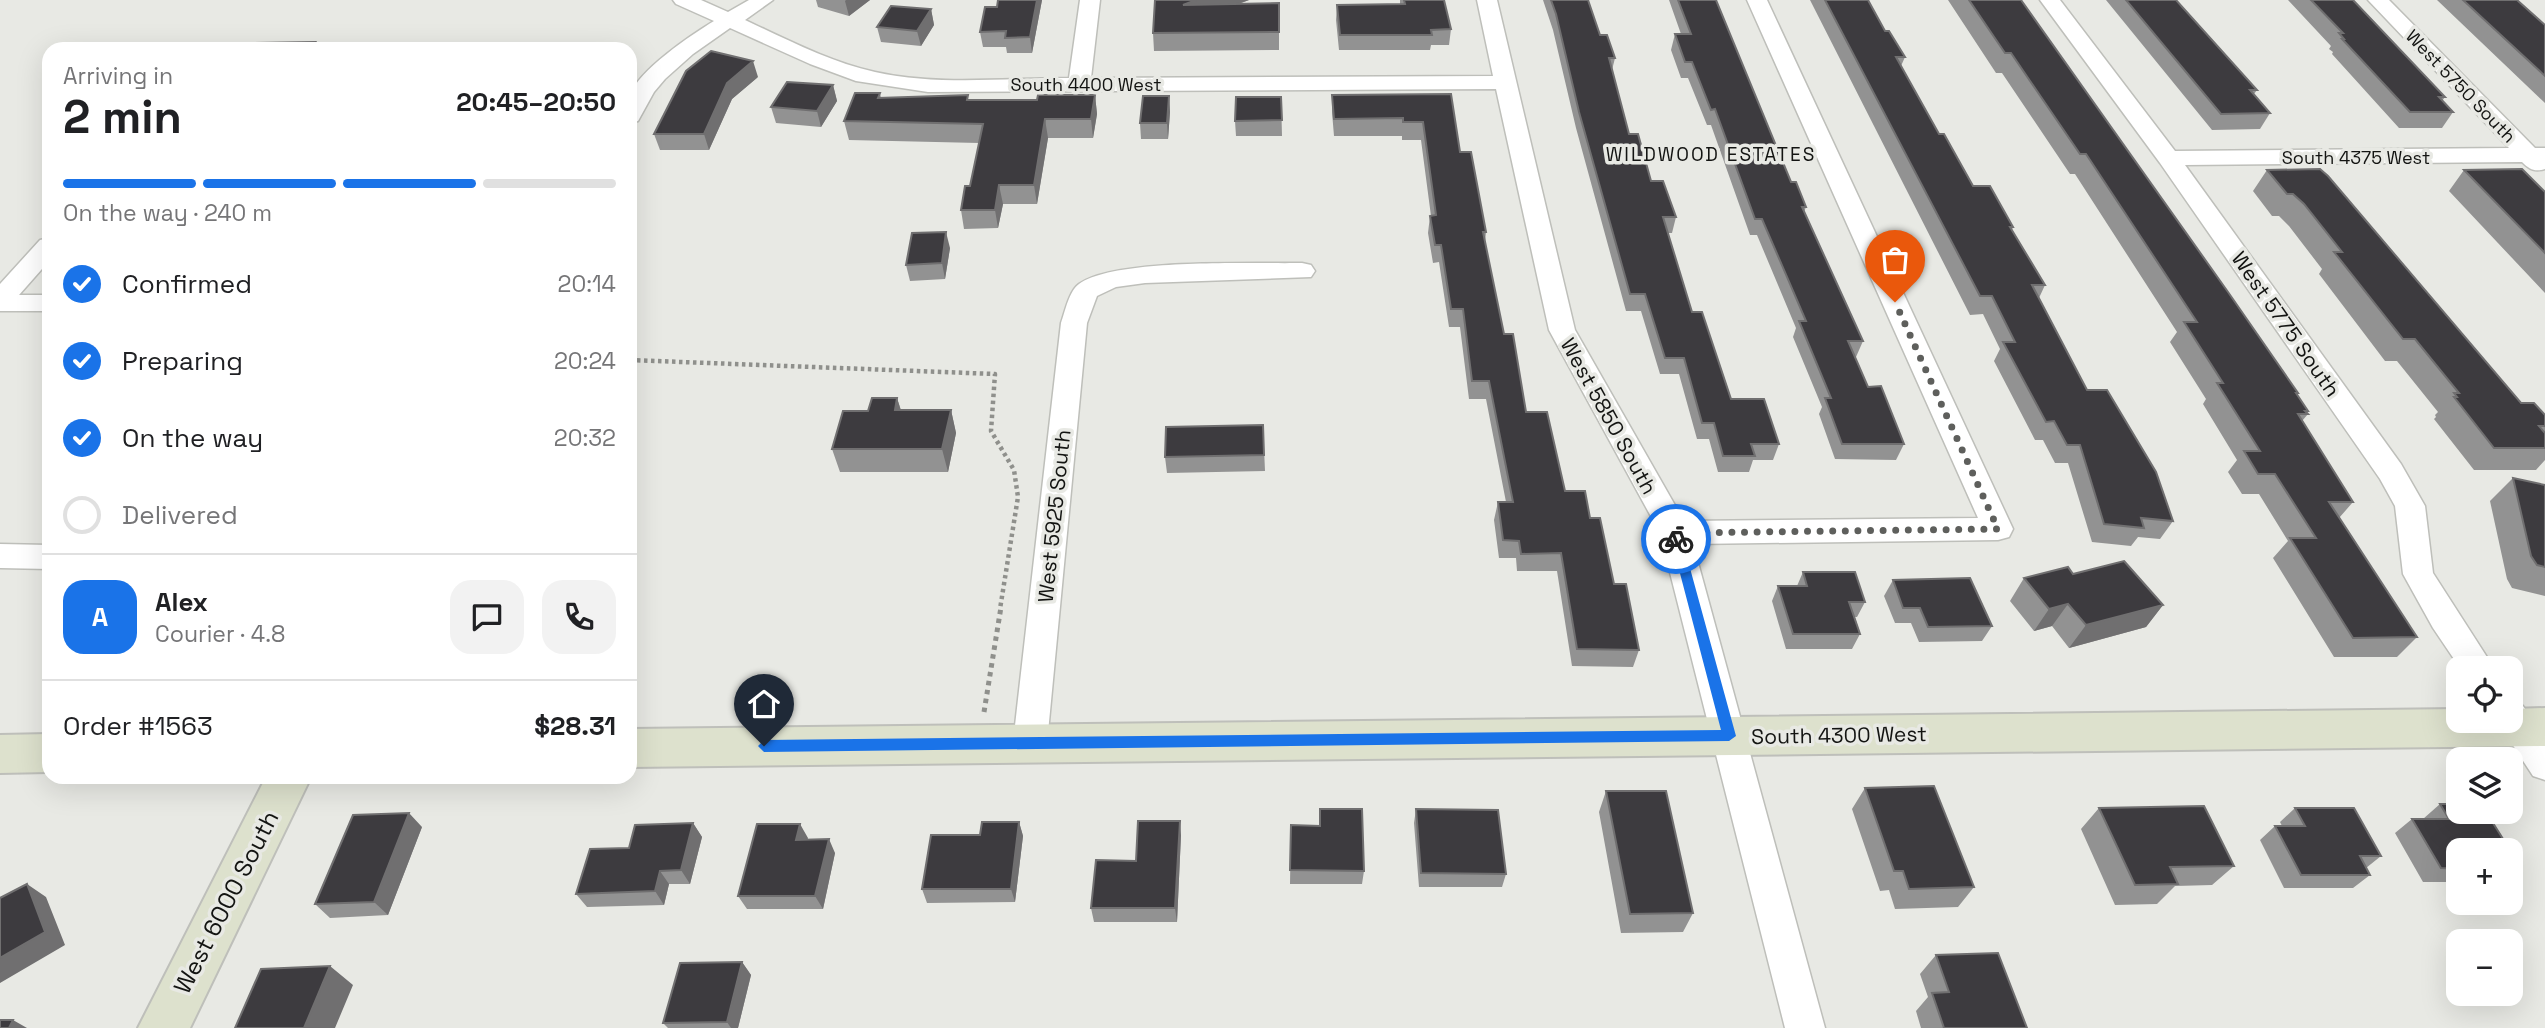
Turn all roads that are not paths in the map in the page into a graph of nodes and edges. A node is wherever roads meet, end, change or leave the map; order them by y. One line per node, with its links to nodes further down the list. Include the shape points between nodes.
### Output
1 (683, 0): 8 (street, South 4400 West)
2 (763, 0): 8 (street)
3 (1090, 0): 10 (street)
4 (1487, 0): 9 (street, West 5850 South)
5 (1757, 0): 18 (street, via 1998,529)
6 (2050, 0): 12 (street, West 5775 South)
7 (2378, 0): 13 (street, West 5750 South)
8 (731, 19): 10 (street, South 4400 West, via 820,62 867,77 928,85); 11 (street, via 669,65)
9 (1505, 82): 10 (street, South 4400 West); 18 (street, West 5850 South, via 1562,330)
10 (1079, 84)
11 (637, 104)
12 (2168, 158): 13 (street, South 4375 West); 21 (street, West 5775 South, via 2391,472 2410,506 2418,573)
13 (2540, 161)
14 (42, 254): 16 (street)
15 (1302, 271): 24 (street, West 5925 South, via 1145,275 1111,279 1086,291 1074,323)
16 (0, 302): 17 (street)
17 (42, 303)
18 (1675, 533): 23 (street, West 5850 South)
19 (0, 556): 20 (street)
20 (42, 556)
21 (2470, 656)
22 (2525, 723): 23 (main road, South 4300 West); 28 (street)
23 (1729, 736): 24 (main road, South 4300 West); 31 (street, West 5850 South)
24 (1030, 743): 25 (main road, South 4300 West)
25 (637, 748)
26 (42, 753): 27 (main road)
27 (0, 754)
28 (2545, 765)
29 (285, 784): 30 (main road, West 6000 South)
30 (163, 1028)
31 (1805, 1028)

